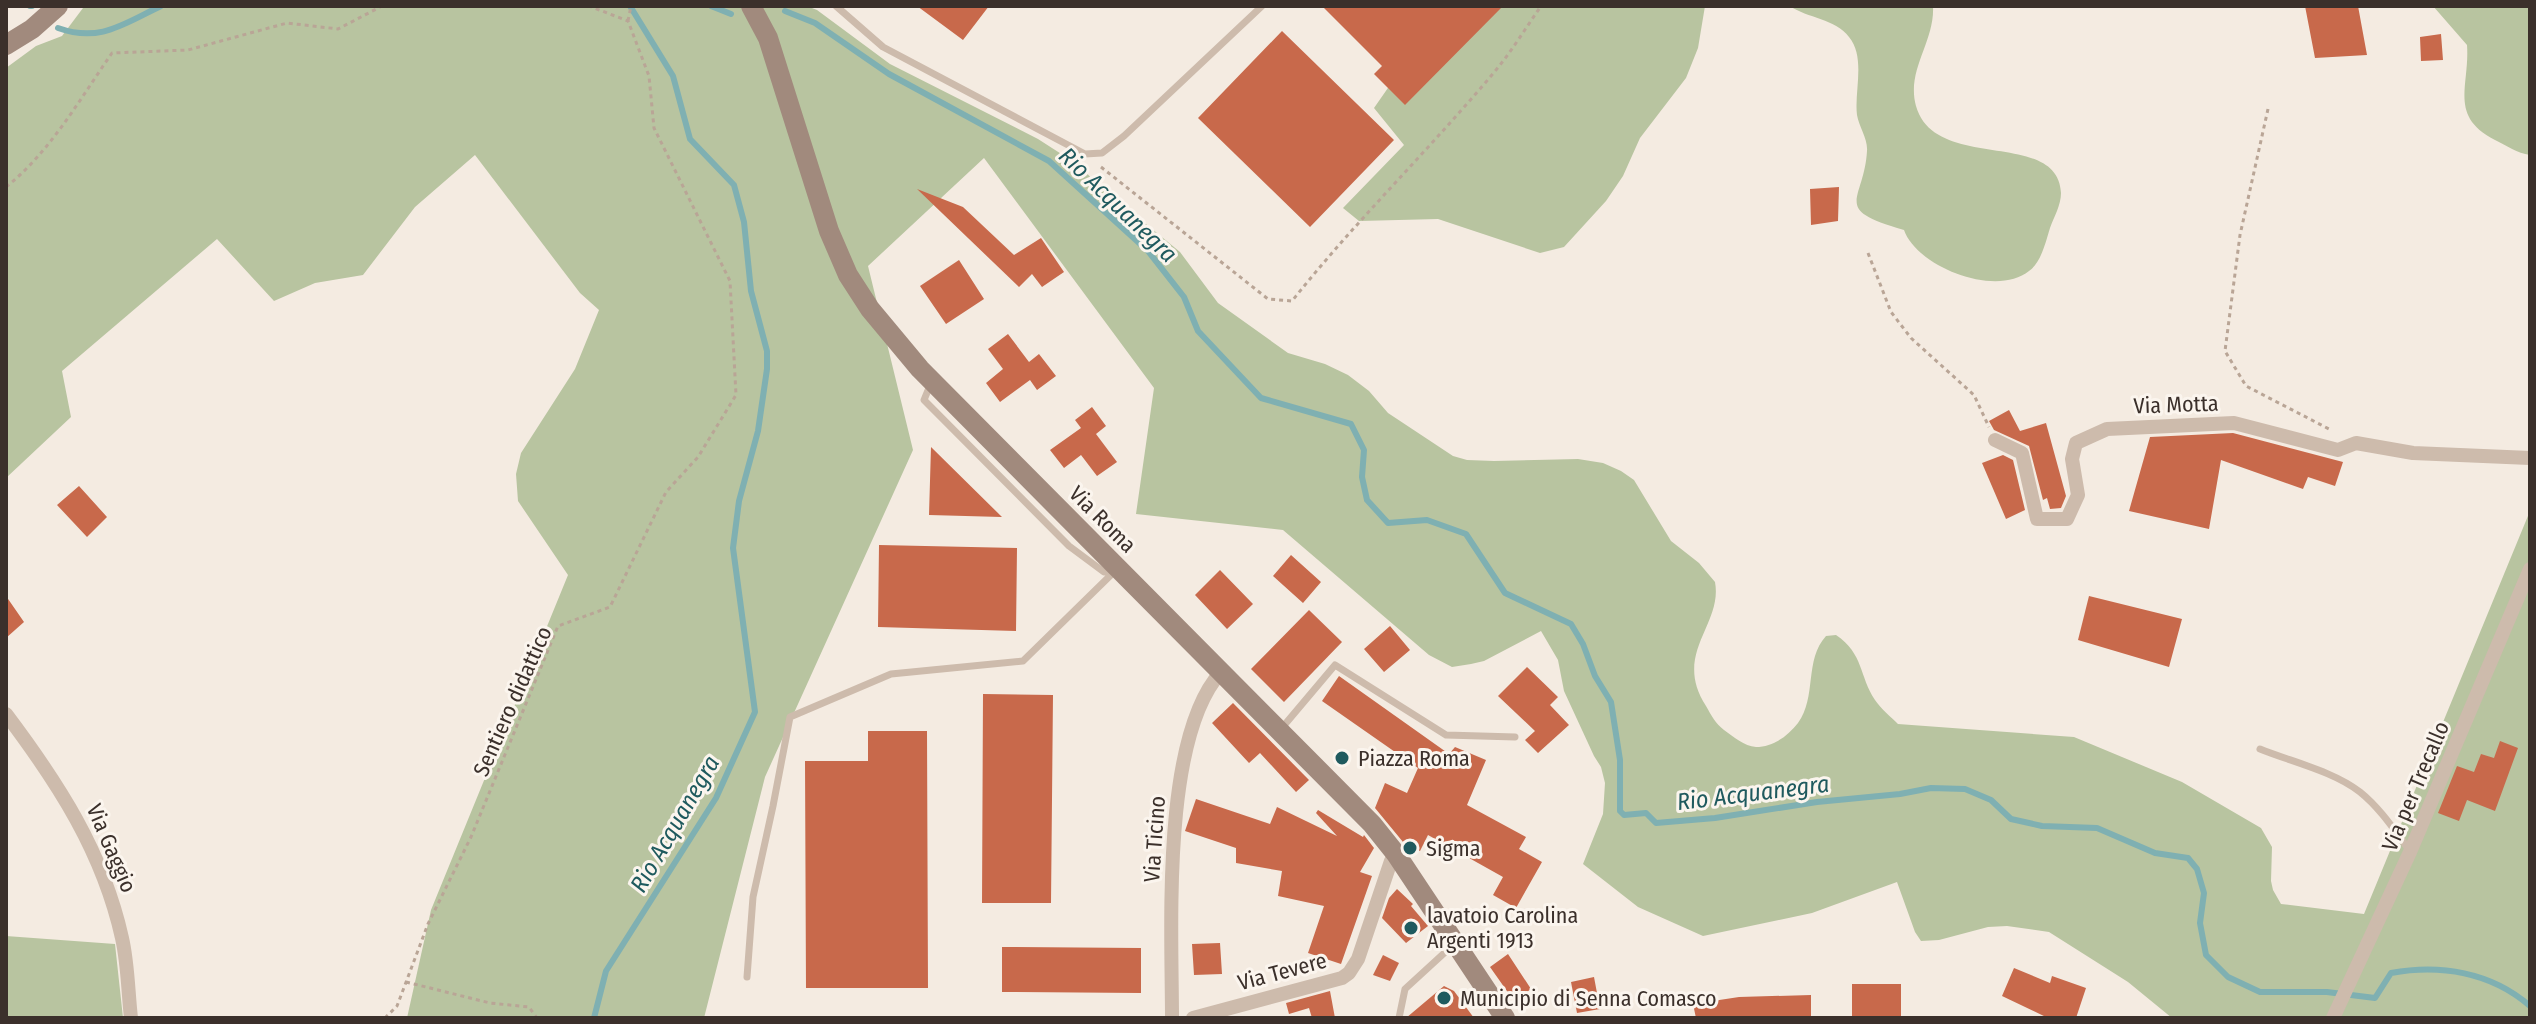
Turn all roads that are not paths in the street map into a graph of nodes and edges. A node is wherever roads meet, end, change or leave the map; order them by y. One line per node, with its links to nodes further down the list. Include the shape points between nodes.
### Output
1 (58, 6): 5 (street)
2 (751, 6): 8 (street, Via Roma, via 768,38 829,231 870,309 932,381)
3 (836, 6): 4 (lane, via 883,47 1085,154 1102,153 1124,136)
4 (1262, 6)
5 (6, 45)
6 (1995, 440): 7 (street, Via Motta, via 2022,453 2037,519 2067,519 2078,495 2072,459 2076,443 2107,429 2234,423 2338,450 2356,443 2413,453)
7 (2530, 458)
8 (1118, 569): 10 (street, Via Roma); 18 (lane, via 1023,661 891,674 790,717 753,897)
9 (2530, 569): 15 (street, Via per Trecallo)
10 (1221, 672): 12 (street, Via Roma); 21 (street, Via Ticino, via 1202,698 1179,792)
11 (6, 714): 20 (street, Via Gaggio, via 79,820 108,889 123,940)
12 (1279, 730): 13 (lane, via 1335,665 1446,735); 16 (street, Via Roma)
13 (1515, 737)
14 (2260, 749): 15 (lane, via 2360,792)
15 (2410, 852): 19 (street, Via per Trecallo)
16 (1396, 854): 17 (street, Via Roma); 22 (street, Via Tevere, via 1349,973)
17 (1454, 943): 23 (lane, via 1405,989); 24 (street, Via Roma)
18 (747, 977)
19 (2336, 1014)
20 (131, 1018)
21 (1172, 1018)
22 (1193, 1018)
23 (1399, 1018)
24 (1505, 1018)

